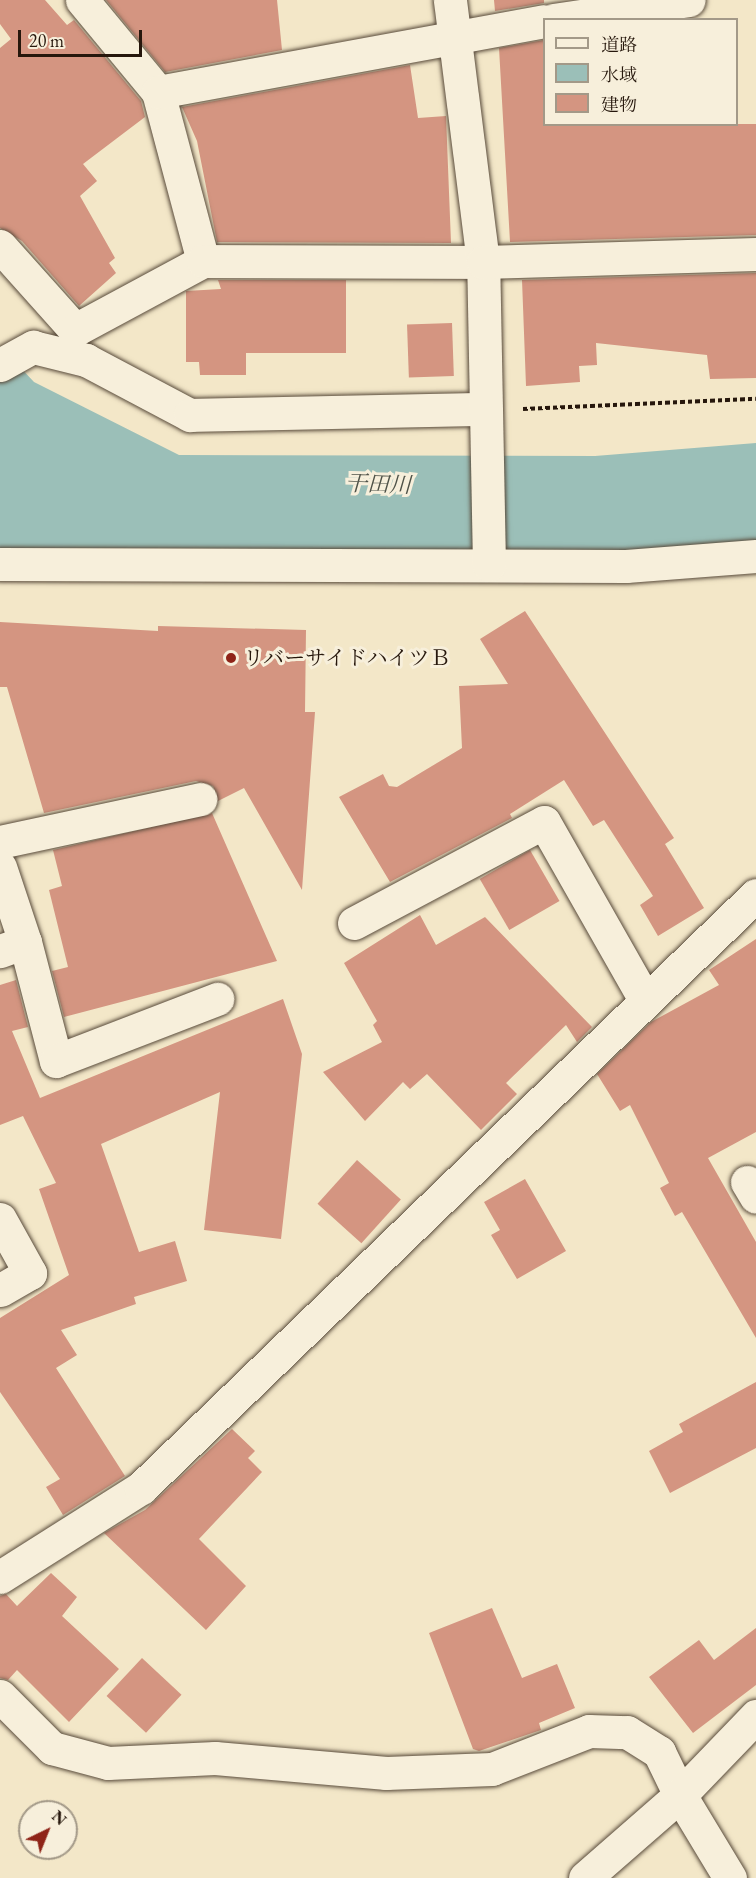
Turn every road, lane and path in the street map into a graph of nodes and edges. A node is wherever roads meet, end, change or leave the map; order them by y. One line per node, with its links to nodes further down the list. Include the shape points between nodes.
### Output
1 (82, 0): 7 (street)
2 (450, 0): 6 (street)
3 (689, 0): 4 (street)
4 (568, 18)
5 (543, 21): 6 (street)
6 (453, 34): 7 (street); 11 (street)
7 (158, 92): 10 (street)
8 (0, 246): 10 (street, via 75,330)
9 (756, 254): 11 (street)
10 (203, 261): 11 (street)
11 (483, 262): 14 (street)
12 (0, 365): 14 (street, via 33,347 86,360 190,415)
13 (756, 399): 14 (path)
14 (485, 419): 15 (street)
15 (489, 556): 16 (street, via 626,566); 17 (street)
16 (756, 556)
17 (0, 564)
18 (200, 799): 19 (street)
19 (0, 842)
20 (0, 867): 23 (street)
21 (756, 895): 24 (street)
22 (354, 923): 24 (street, via 544,822)
23 (13, 947): 25 (street, via 56,1060)
24 (644, 998): 28 (street, via 141,1488)
25 (217, 999)
26 (0, 1219): 27 (street, via 30,1273)
27 (0, 1290)
28 (0, 1577)
29 (0, 1696): 31 (street, via 52,1748 108,1764 215,1758 386,1773 492,1769 589,1731 627,1732 659,1752)
30 (756, 1716): 31 (street)
31 (680, 1795): 32 (street); 33 (street)
32 (585, 1878)
33 (730, 1878)

